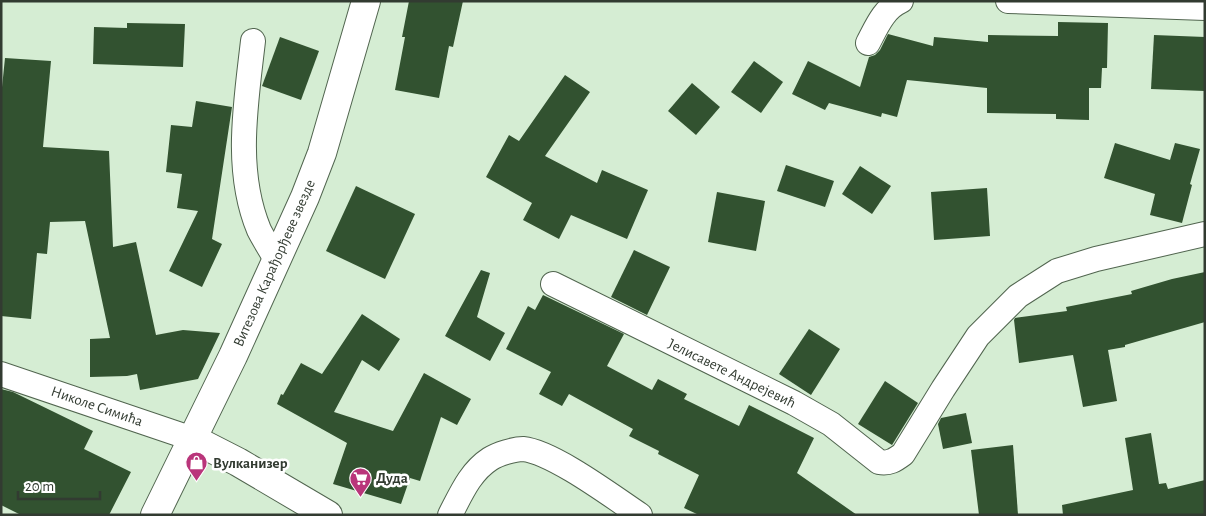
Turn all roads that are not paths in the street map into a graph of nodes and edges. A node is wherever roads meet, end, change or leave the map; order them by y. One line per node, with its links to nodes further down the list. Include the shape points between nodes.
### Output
1 (366, 1): 8 (main road, Витезова Карађорђеве звезде, via 322,153)
2 (901, 1): 6 (street, via 894,4 878,23)
3 (1008, 1): 4 (street)
4 (1205, 8)
5 (253, 41): 8 (street, via 246,104 245,173 260,230)
6 (868, 43)
7 (1205, 234): 9 (street, Јелисавете Андрејевић, via 1057,271 1018,296 978,336 903,454 890,462 879,462 831,424 794,403)
8 (276, 260): 11 (main road, Витезова Карађорђеве звезде)
9 (553, 284)
10 (1, 374): 11 (street, Николе Симића)
11 (193, 439): 12 (main road, Витезова Карађорђеве звезде); 13 (main road)
12 (156, 515)
13 (328, 515)
14 (450, 515): 15 (street, via 468,481 492,458 522,449 544,454)
15 (640, 515)

